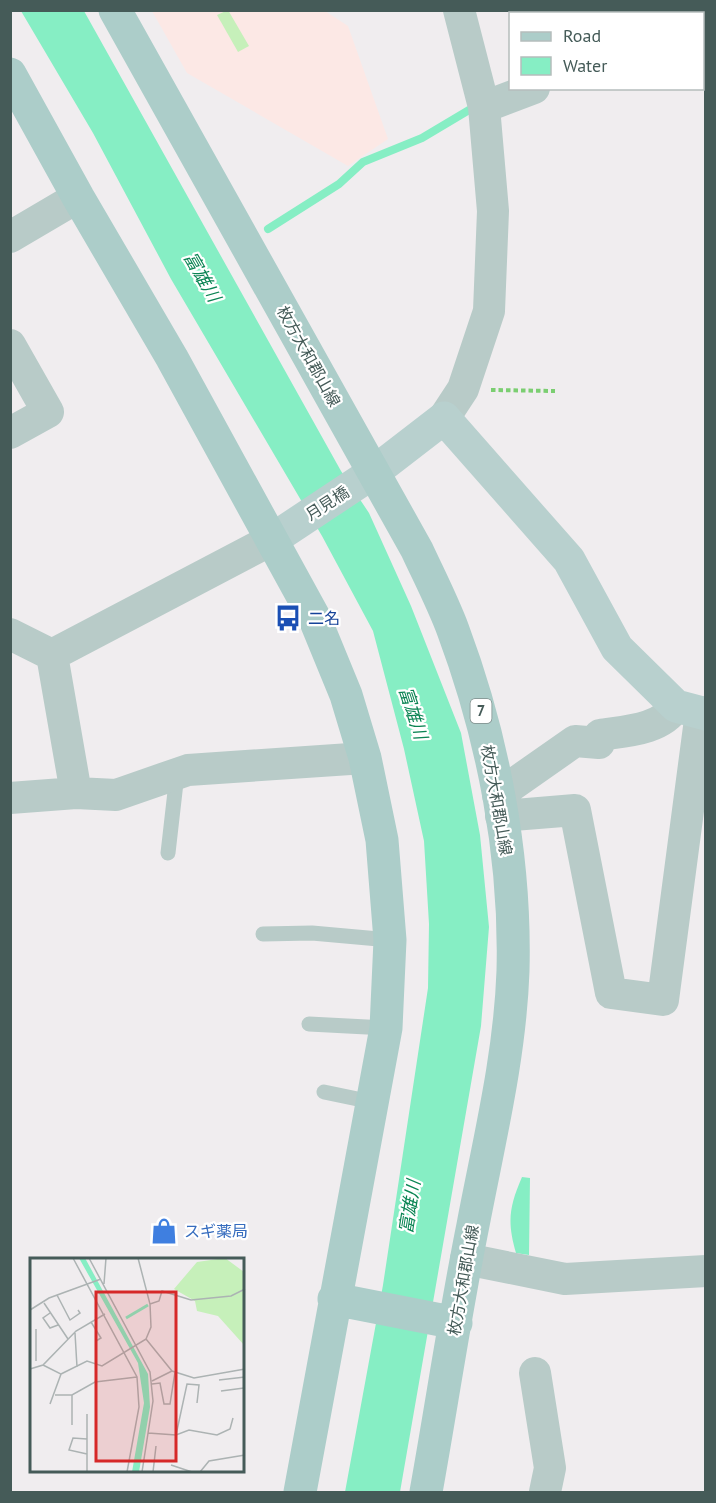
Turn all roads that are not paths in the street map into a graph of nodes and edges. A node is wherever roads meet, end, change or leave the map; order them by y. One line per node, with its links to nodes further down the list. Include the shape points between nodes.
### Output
1 (115, 10): 11 (main road, 枚方大和郡山線 / 7)
2 (459, 10): 5 (street)
3 (10, 74): 6 (main road)
4 (529, 90): 5 (street)
5 (484, 107): 9 (street, via 493,211 489,311 463,389)
6 (78, 197): 7 (street); 12 (main road)
7 (10, 237)
8 (10, 345): 10 (street, via 48,412)
9 (444, 418): 11 (street, 月見橋); 15 (street, via 568,560 617,648)
10 (10, 433)
11 (368, 476): 12 (street, 月見橋); 20 (main road, 枚方大和郡山線 / 7, via 417,550 453,628 481,712)
12 (281, 533): 14 (street); 16 (main road, via 346,695)
13 (10, 634): 14 (street)
14 (52, 655): 18 (street)
15 (694, 711): 20 (street, via 640,729 600,735 599,743 575,741); 20 (street, via 663,1000 611,993 574,810)
16 (365, 758): 17 (street, via 188,770); 23 (main road, via 382,840)
17 (177, 774): 18 (street, via 117,795); 21 (lane)
18 (75, 793): 19 (street)
19 (10, 798)
20 (499, 806): 28 (main road, 枚方大和郡山線 / 7, via 510,880 513,972 505,1057)
21 (168, 853)
22 (263, 934): 23 (lane, via 312,933)
23 (390, 940): 25 (main road)
24 (309, 1024): 25 (lane)
25 (386, 1028): 27 (main road)
26 (324, 1092): 27 (lane)
27 (372, 1102): 30 (main road)
28 (466, 1259): 29 (street, via 565,1279); 31 (main road, 枚方大和郡山線 / 7)
29 (705, 1271)
30 (334, 1299): 31 (main road); 33 (main road)
31 (456, 1323): 34 (main road, 枚方大和郡山線 / 7)
32 (535, 1373): 35 (street, via 550,1468)
33 (300, 1492)
34 (426, 1492)
35 (545, 1492)

